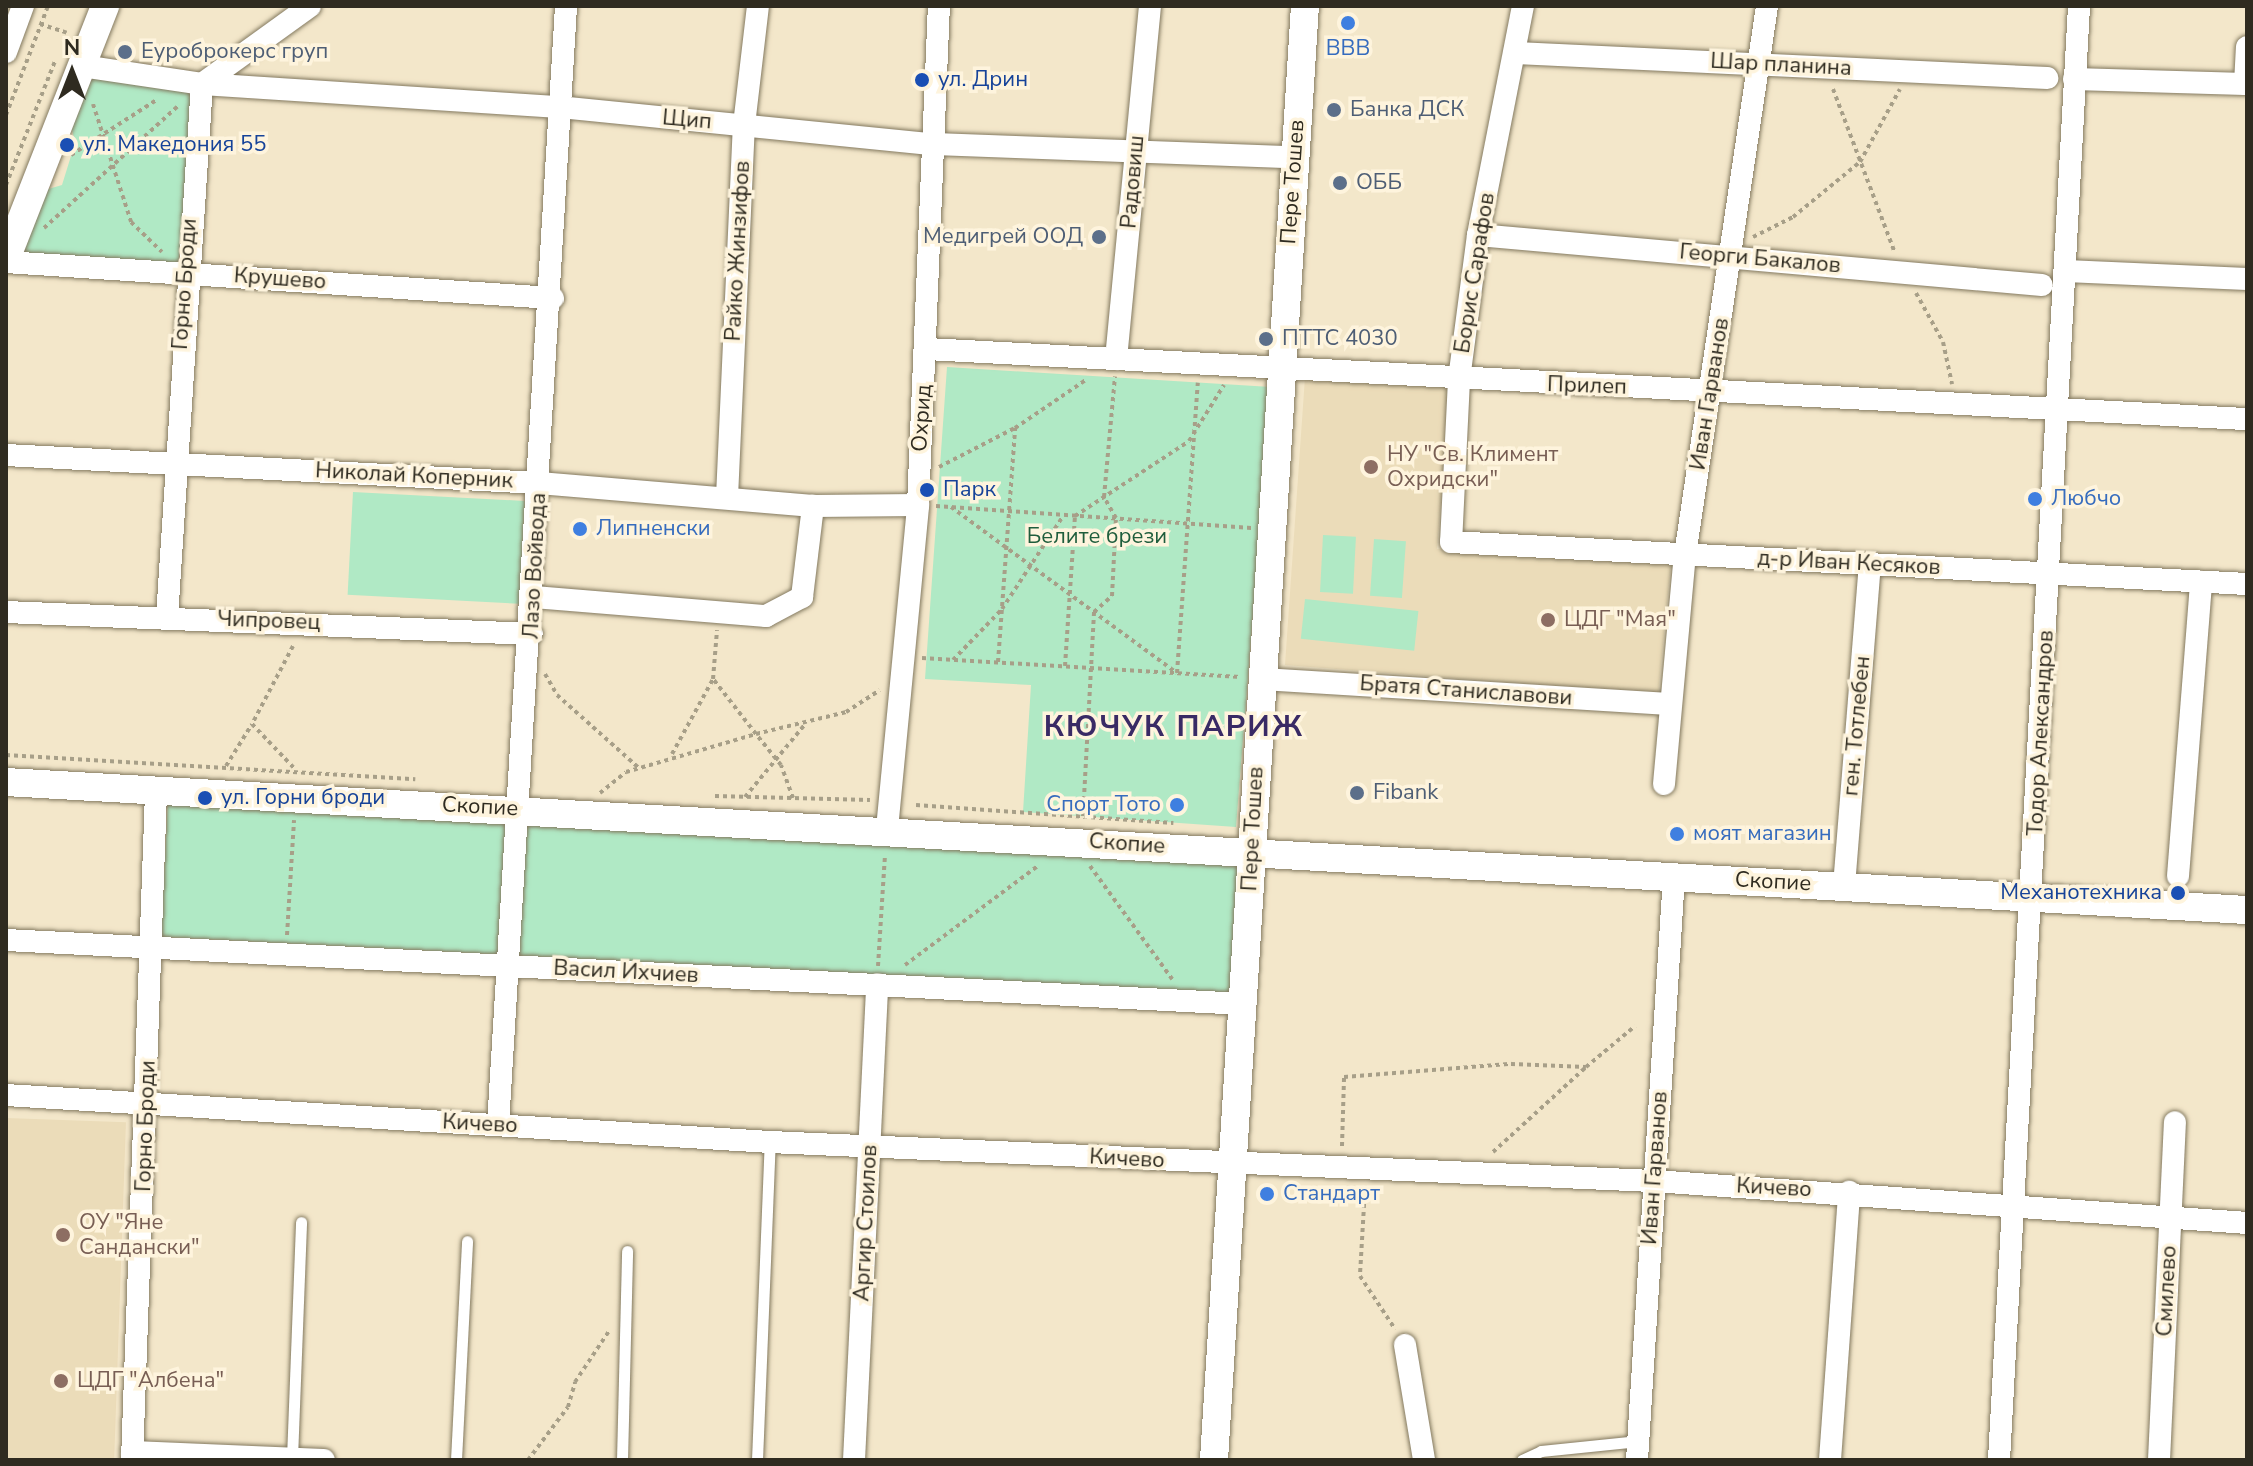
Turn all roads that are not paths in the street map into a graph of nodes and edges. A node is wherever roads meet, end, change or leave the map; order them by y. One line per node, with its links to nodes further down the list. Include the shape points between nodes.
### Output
1 (105, 6): 16 (street)
2 (310, 6): 19 (street)
3 (566, 6): 20 (street, Лазо Войвода)
4 (758, 6): 21 (street, Райко Жинзифов)
5 (939, 6): 22 (street, Охрид)
6 (1150, 6): 23 (street, Радовиш)
7 (1305, 6): 24 (street, Пере Тошев)
8 (1523, 6): 14 (street, Борис Сарафов)
9 (1767, 6): 15 (street, Иван Гарванов)
10 (2079, 6): 18 (street, Тодор Александров)
11 (21, 12): 13 (street)
12 (2247, 47): 18 (street, via 2245,84)
13 (6, 52)
14 (1516, 53): 15 (street, Шар планина); 25 (street, Борис Сарафов)
15 (1755, 63): 17 (street, Шар планина); 26 (street, Иван Гарванов)
16 (82, 66): 19 (street, Щип); 27 (street)
17 (2047, 78)
18 (2074, 79): 28 (street, Тодор Александров)
19 (193, 83): 20 (street, Щип); 29 (street, Горно Броди)
20 (559, 107): 21 (street, Щип); 32 (street, Лазо Войвода)
21 (744, 125): 22 (street, Щип); 43 (street, Райко Жинзифов)
22 (932, 144): 23 (street, Щип); 33 (street, Охрид)
23 (1136, 152): 24 (street, Щип); 34 (street, Радовиш)
24 (1294, 157): 35 (street, Пере Тошев)
25 (1478, 235): 26 (street, Георги Бакалов); 36 (street, Борис Сарафов)
26 (1732, 252): 31 (street, Георги Бакалов); 37 (street, Иван Гарванов)
27 (6, 260): 29 (street, Крушево)
28 (2066, 271): 30 (street); 38 (street, Тодор Александров)
29 (184, 273): 32 (street, Крушево); 41 (street, Горно Броди)
30 (2247, 279)
31 (2042, 285)
32 (553, 298): 42 (street, Лазо Войвода)
33 (927, 349): 34 (street, Прилеп); 44 (street, Охрид)
34 (1116, 359): 35 (street, Прилеп)
35 (1280, 370): 36 (street, Прилеп); 56 (street, Пере Тошев)
36 (1459, 380): 37 (street, Прилеп); 46 (street, Борис Сарафов)
37 (1712, 391): 38 (street, Прилеп); 47 (street, Иван Гарванов)
38 (2057, 410): 39 (street, Прилеп); 49 (street, Тодор Александров)
39 (2247, 419)
40 (6, 455): 41 (street, Николай Коперник)
41 (174, 464): 42 (street, Николай Коперник); 54 (street, Горно Броди)
42 (539, 483): 43 (street, Николай Коперник); 52 (street, Лазо Войвода)
43 (727, 497): 45 (street, Николай Коперник)
44 (918, 505): 45 (street, Николай Коперник); 62 (street, Охрид)
45 (813, 506): 52 (street, via 802,597 766,616)
46 (1451, 542): 47 (street, д-р Иван Кесяков)
47 (1685, 555): 48 (street, д-р Иван Кесяков); 57 (street, Иван Гарванов)
48 (1870, 565): 49 (street, д-р Иван Кесяков); 66 (street, ген. Тотлебен)
49 (2050, 571): 50 (street, д-р Иван Кесяков); 67 (street, Тодор Александров)
50 (2201, 582): 51 (street, д-р Иван Кесяков); 65 (street)
51 (2247, 584)
52 (534, 597): 55 (street, Лазо Войвода)
53 (6, 612): 54 (street, Чипровец)
54 (167, 617): 55 (street, Чипровец)
55 (532, 634): 61 (street, Лазо Войвода)
56 (1261, 679): 57 (street, Братя Станиславови); 63 (street, Пере Тошев)
57 (1670, 704): 59 (street, Иван Гарванов)
58 (6, 782): 60 (street, Скопие)
59 (1664, 784)
60 (156, 792): 61 (street, Скопие); 70 (street, Горно Броди)
61 (514, 808): 62 (street, Скопие); 71 (street, Лазо Войвода)
62 (887, 829): 63 (street, Скопие, via 1077,828)
63 (1252, 851): 64 (street, Скопие); 73 (street, Пере Тошев)
64 (1674, 876): 66 (street, Скопие); 81 (street, Иван Гарванов)
65 (2178, 876)
66 (1844, 886): 67 (street, Скопие)
67 (2032, 898): 68 (street, Скопие); 83 (street, Тодор Александров)
68 (2247, 910)
69 (6, 940): 70 (street, Васил Ихчиев)
70 (150, 947): 71 (street, Васил Ихчиев); 75 (street, Горно Броди)
71 (506, 966): 72 (street, Васил Ихчиев); 77 (street, Лазо Войвода)
72 (877, 985): 73 (street, Васил Ихчиев); 79 (street, Аргир Стоилов)
73 (1245, 1004): 80 (street, Пере Тошев)
74 (6, 1095): 75 (street, Кичево)
75 (148, 1105): 77 (street, Кичево); 91 (street, Горно Броди)
76 (2175, 1122): 84 (street, Смилево)
77 (498, 1125): 78 (street, Кичево)
78 (770, 1142): 79 (street, Кичево); 96 (lane)
79 (870, 1147): 80 (street, Кичево); 97 (street, Аргир Стоилов)
80 (1234, 1164): 81 (street, Кичево); 98 (street, Пере Тошев)
81 (1654, 1181): 82 (street, Кичево); 90 (street, Иван Гарванов)
82 (1849, 1192): 83 (street, Кичево); 101 (street)
83 (2011, 1208): 84 (street, Кичево); 102 (street, Тодор Александров)
84 (2171, 1220): 86 (street, Кичево); 103 (street, Смилево)
85 (301, 1222): 92 (lane)
86 (2247, 1223)
87 (467, 1241): 94 (lane)
88 (627, 1251): 95 (lane)
89 (1405, 1345): 99 (street)
90 (1637, 1450): 100 (lane, via 1541,1451)
91 (132, 1456): 92 (street)
92 (292, 1458): 93 (street)
93 (324, 1460)
94 (456, 1460)
95 (622, 1460)
96 (757, 1460)
97 (854, 1460)
98 (1214, 1460)
99 (1424, 1460)
100 (1522, 1460)
101 (1830, 1460)
102 (1999, 1460)
103 (2159, 1460)

